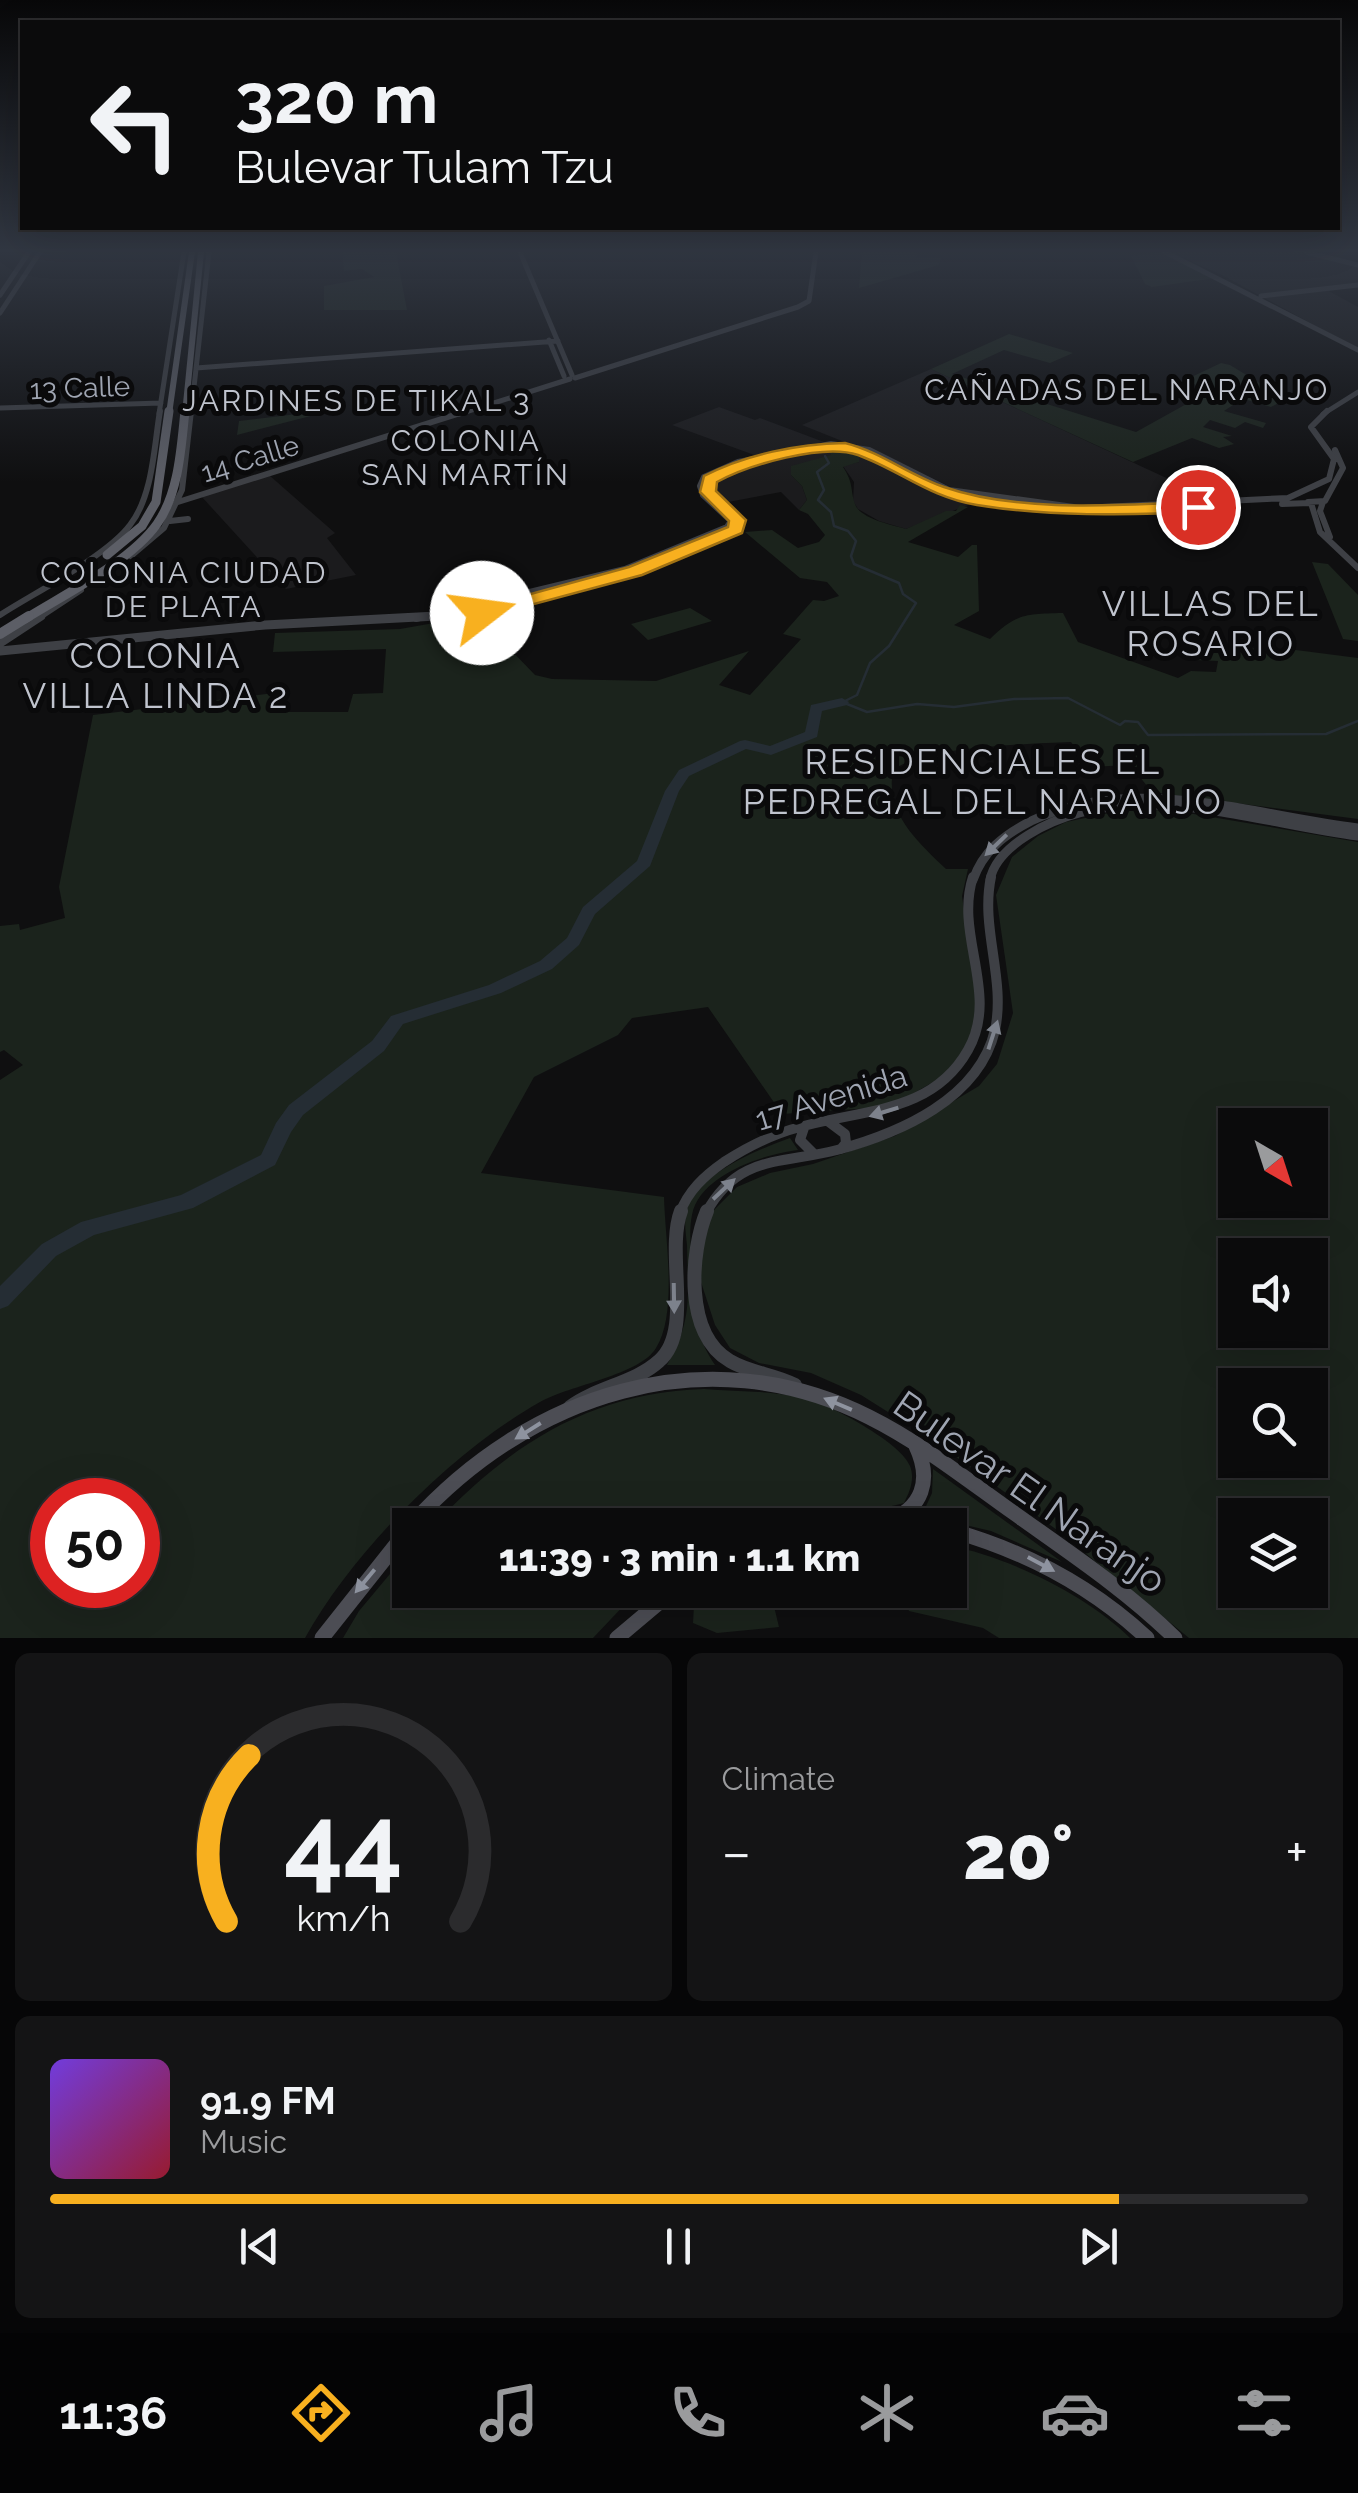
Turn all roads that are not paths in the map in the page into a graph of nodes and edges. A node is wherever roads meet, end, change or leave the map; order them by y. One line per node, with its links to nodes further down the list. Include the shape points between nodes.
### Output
1 (173, 328): 15 (street)
2 (181, 328): 12 (highway)
3 (193, 328): 19 (highway)
4 (201, 328): 11 (street)
5 (553, 328): 8 (street)
6 (731, 328): 13 (street, 14 Calle)
7 (1315, 328): 10 (street)
8 (557, 339): 9 (street); 13 (street)
9 (546, 342): 11 (street); 13 (street)
10 (1358, 352)
11 (196, 368): 20 (street)
12 (174, 377): 15 (highway); 30 (highway, via 149,517 131,538)
13 (571, 378): 23 (street, 14 Calle)
14 (1358, 395): 21 (street, via 1311,427 1336,464 1329,479); 22 (street, via 1320,426 1343,468)
15 (162, 401): 16 (street, 13 Calle); 17 (street, 13 Calle); 29 (street, via 148,483 132,524)
16 (109, 408): 17 (street, 13 Calle); 18 (street)
17 (0, 409)
18 (93, 414)
19 (180, 443): 20 (highway); 27 (highway)
20 (186, 456): 23 (street)
21 (1304, 494): 22 (street); 24 (street); 25 (street)
22 (1324, 501): 24 (street); 28 (street, via 1325,530)
23 (178, 502): 27 (highway)
24 (1310, 503): 25 (street); 28 (street, via 1320,532)
25 (1131, 508): 32 (street, via 1076,512 962,498 874,456 822,447 721,472 707,484 738,521 733,528 636,571 431,624)
26 (188, 520): 27 (street)
27 (164, 521): 31 (highway); 32 (street, via 148,543)
28 (1358, 565)
29 (0, 615)
30 (0, 626)
31 (0, 634)
32 (0, 650)
33 (1358, 828): 35 (street, 17 Avenida, one-way to 35, via 1146,796 1074,804 1036,816 990,846 970,881 967,918 982,1010 976,1040 952,1072 919,1098 874,1116)
34 (1358, 836): 37 (street, 17 Avenida, one-way to 34, via 926,1112 983,1061 1000,1008 984,896 1001,859 1031,833 1085,812 1160,805)
35 (826, 1122): 36 (street, 17 Avenida); 37 (street, via 845,1134)
36 (806, 1126): 38 (street, via 800,1140); 40 (street, 17 Avenida, one-way to 40, via 728,1159 698,1182 675,1235 675,1333 669,1350 656,1365 586,1392)
37 (841, 1148): 38 (street, 17 Avenida)
38 (814, 1154): 39 (street, 17 Avenida, one-way to 38, via 726,1361 711,1348 698,1322 695,1250 707,1206 737,1176 772,1160)
39 (802, 1389): 40 (main road, Bulevar El Naranjo, via 731,1375 670,1378); 41 (main road, Bulevar El Naranjo, one-way to 39)
40 (568, 1408): 42 (main road, Bulevar El Naranjo, one-way to 42, via 490,1456)
41 (913, 1442): 43 (main road, via 926,1475); 50 (main road, Bulevar El Naranjo, via 1131,1595)
42 (431, 1508)
43 (914, 1508)
44 (967, 1535): 49 (main road, Bulevar El Naranjo, one-way to 49, via 1041,1564 1102,1600)
45 (392, 1550): 47 (main road, Bulevar El Naranjo, one-way to 47)
46 (653, 1608): 48 (main road)
47 (322, 1638)
48 (617, 1638)
49 (1146, 1638)
50 (1175, 1638)

